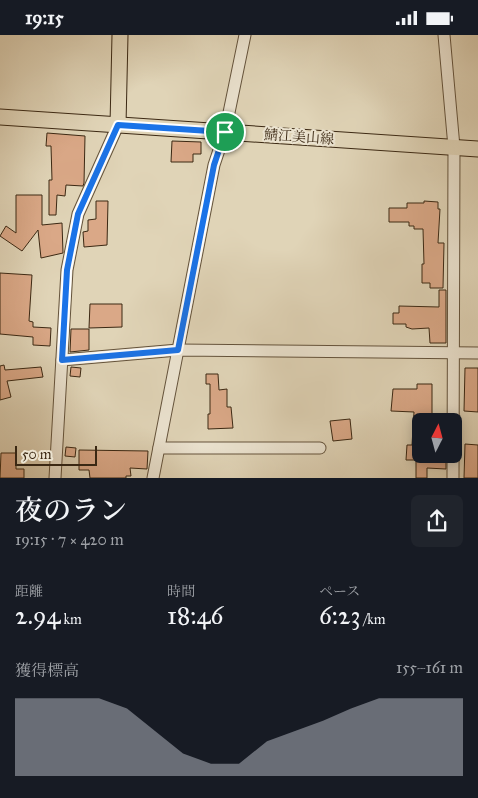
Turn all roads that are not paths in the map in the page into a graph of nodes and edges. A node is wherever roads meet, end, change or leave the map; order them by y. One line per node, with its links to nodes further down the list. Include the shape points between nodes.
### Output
1 (120, 35): 5 (main road)
2 (245, 35): 6 (street)
3 (444, 35): 7 (street)
4 (0, 117): 5 (main road, 鯖江美山線)
5 (118, 125): 6 (main road, 鯖江美山線); 12 (street, via 78,214 67,270)
6 (225, 132): 7 (main road, 鯖江美山線); 9 (street, via 214,165)
7 (454, 147): 8 (main road, 鯖江美山線); 10 (street)
8 (478, 149)
9 (178, 350): 10 (street); 12 (street); 13 (street)
10 (454, 353): 11 (street); 17 (street)
11 (478, 353)
12 (62, 360): 15 (street)
13 (159, 448): 14 (street); 16 (street)
14 (320, 448)
15 (55, 478)
16 (153, 478)
17 (453, 478)

